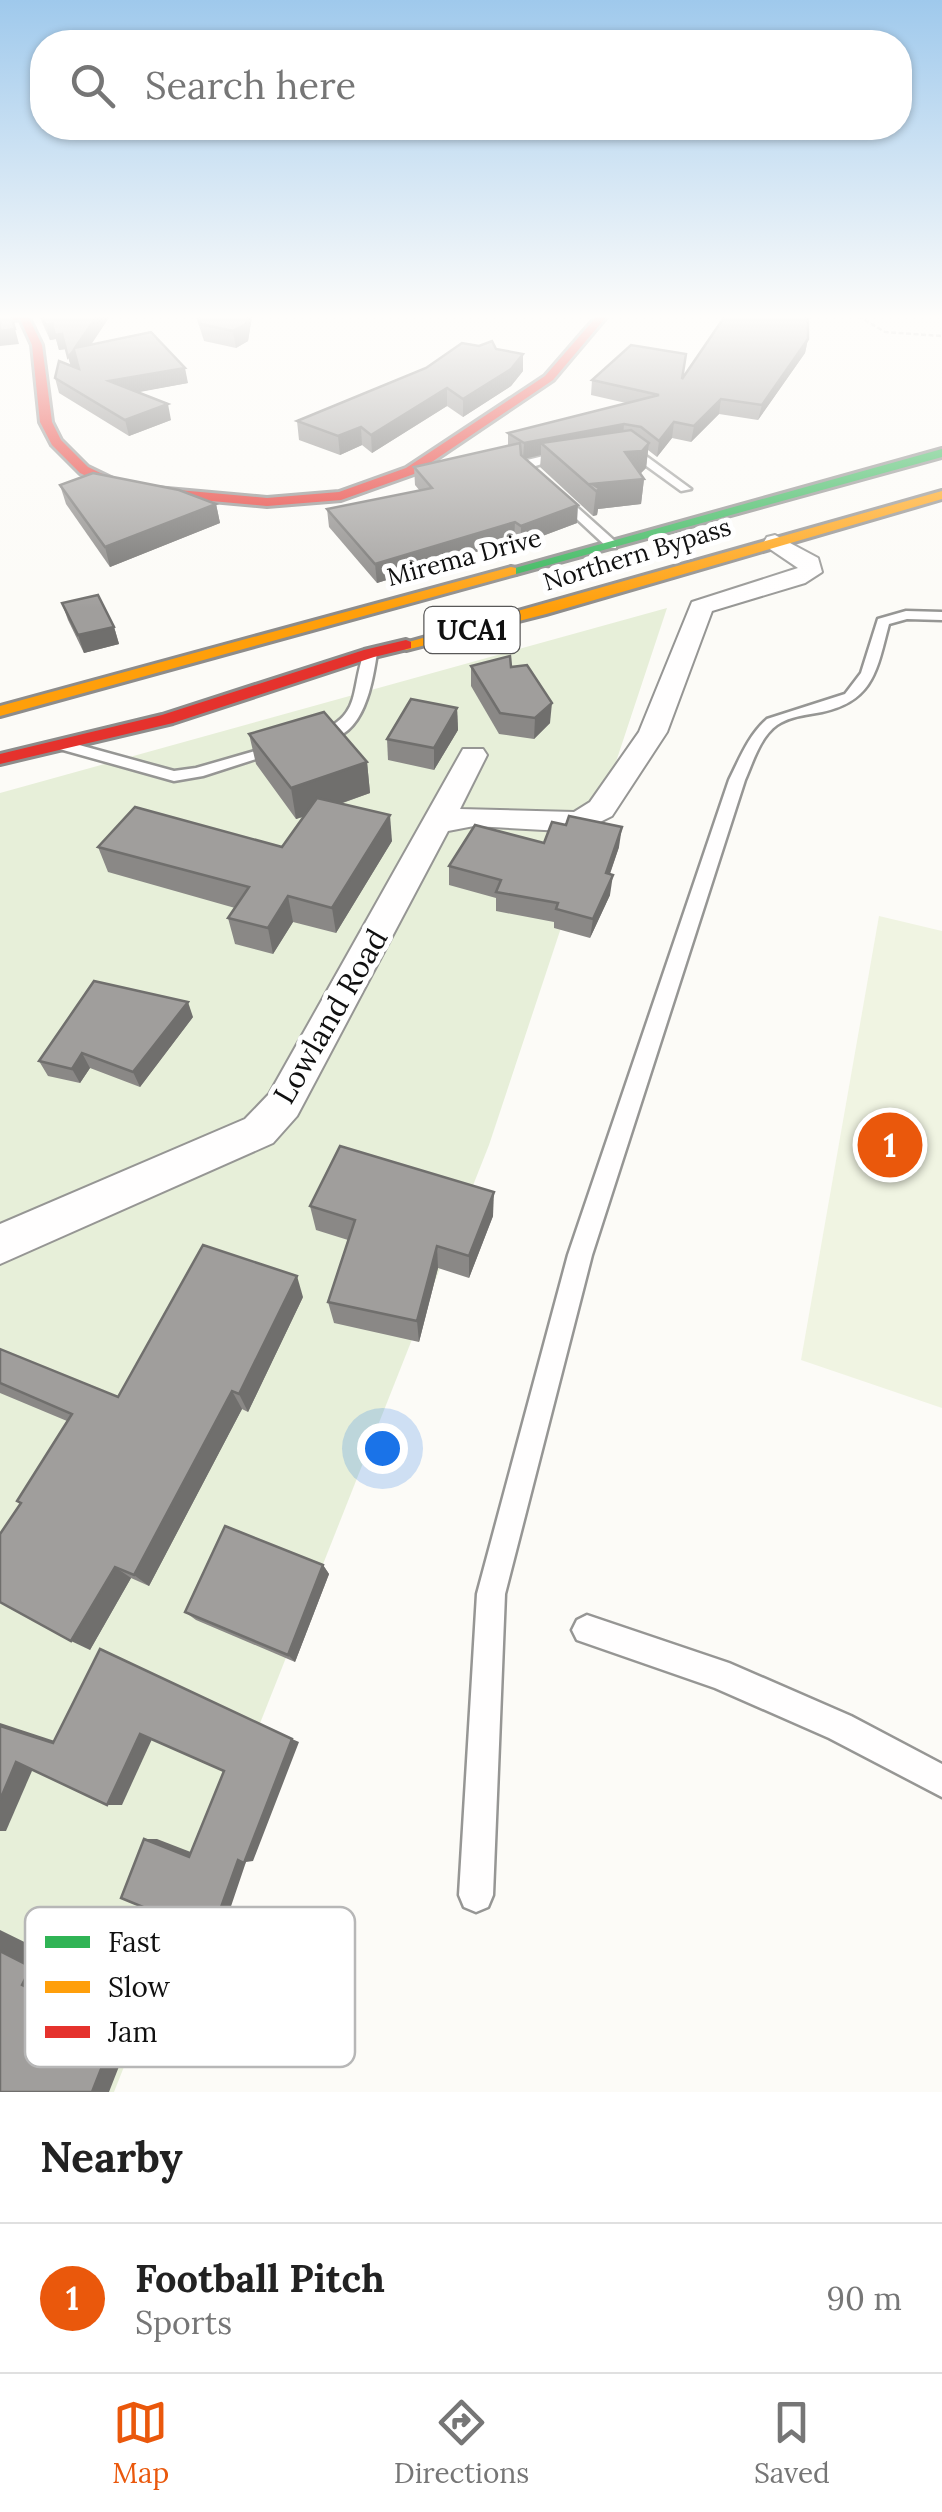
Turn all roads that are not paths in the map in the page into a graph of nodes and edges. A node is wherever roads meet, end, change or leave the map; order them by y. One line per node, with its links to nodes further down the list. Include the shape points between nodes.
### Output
1 (42, 414): 2 (street, via 76,464 106,480 141,490 298,502 378,486)
2 (493, 414)
3 (613, 447): 6 (lane, via 633,448)
4 (578, 452): 9 (lane, via 536,459 527,468)
5 (942, 454): 9 (street, Mirema Drive)
6 (685, 489)
7 (942, 496): 8 (street, Northern Bypass / UCA1)
8 (774, 542): 11 (street, Northern Bypass / UCA1, via 484,628); 16 (street, via 810,563 810,572 701,607 653,732 601,810 580,822 474,816)
9 (612, 546): 12 (street, Mirema Drive)
10 (942, 616): 20 (lane, via 906,614 883,622 858,692 778,718 763,730 736,780 580,1254 492,1594)
11 (370, 653): 13 (street, Northern Bypass / UCA1, via 167,718); 13 (lane, via 359,710 349,724 197,774 153,773)
12 (0, 711)
13 (55, 742): 15 (street, Northern Bypass / UCA1)
14 (473, 755): 16 (street, Lowland Road)
15 (0, 759)
16 (436, 824): 17 (street, Lowland Road, via 292,1089 258,1131)
17 (2, 1240)
18 (587, 1630): 19 (lane, via 718,1674)
19 (942, 1781)
20 (476, 1895)

